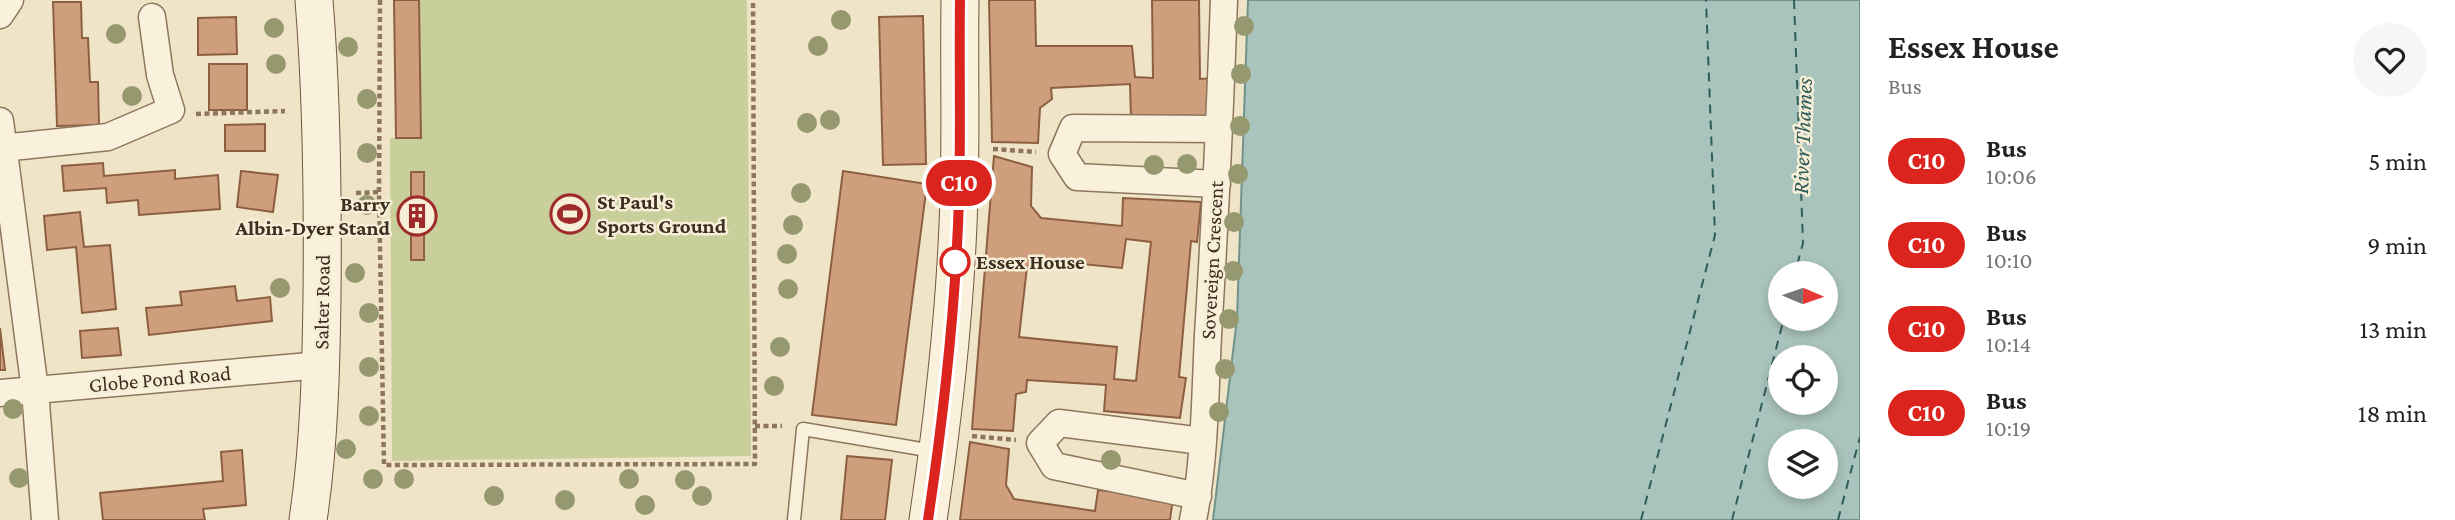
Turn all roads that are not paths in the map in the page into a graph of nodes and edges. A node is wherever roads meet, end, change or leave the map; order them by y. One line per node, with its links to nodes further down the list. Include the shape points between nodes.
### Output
1 (10, 0): 5 (street)
2 (314, 0): 11 (main road, Salter Road, via 323,194)
3 (960, 0): 15 (main road, via 959,197 949,369)
4 (1224, 0): 8 (street, Sovereign Crescent)
5 (0, 15)
6 (152, 18): 9 (street, via 170,110 108,137)
7 (0, 121): 9 (street)
8 (1219, 129): 10 (street, Sovereign Crescent); 10 (street, via 1073,128 1062,154 1077,177)
9 (1, 149): 12 (street)
10 (1217, 184): 14 (street, Sovereign Crescent)
11 (321, 365): 12 (street, Globe Pond Road); 18 (main road, Salter Road)
12 (35, 390): 13 (street, Globe Pond Road); 17 (street)
13 (0, 393)
14 (1202, 441): 16 (street, Sovereign Crescent); 16 (street, via 1059,422 1040,443 1054,466)
15 (938, 452): 19 (lane, via 803,429); 20 (main road)
16 (1196, 508)
17 (45, 520)
18 (308, 520)
19 (794, 520)
20 (928, 520)

